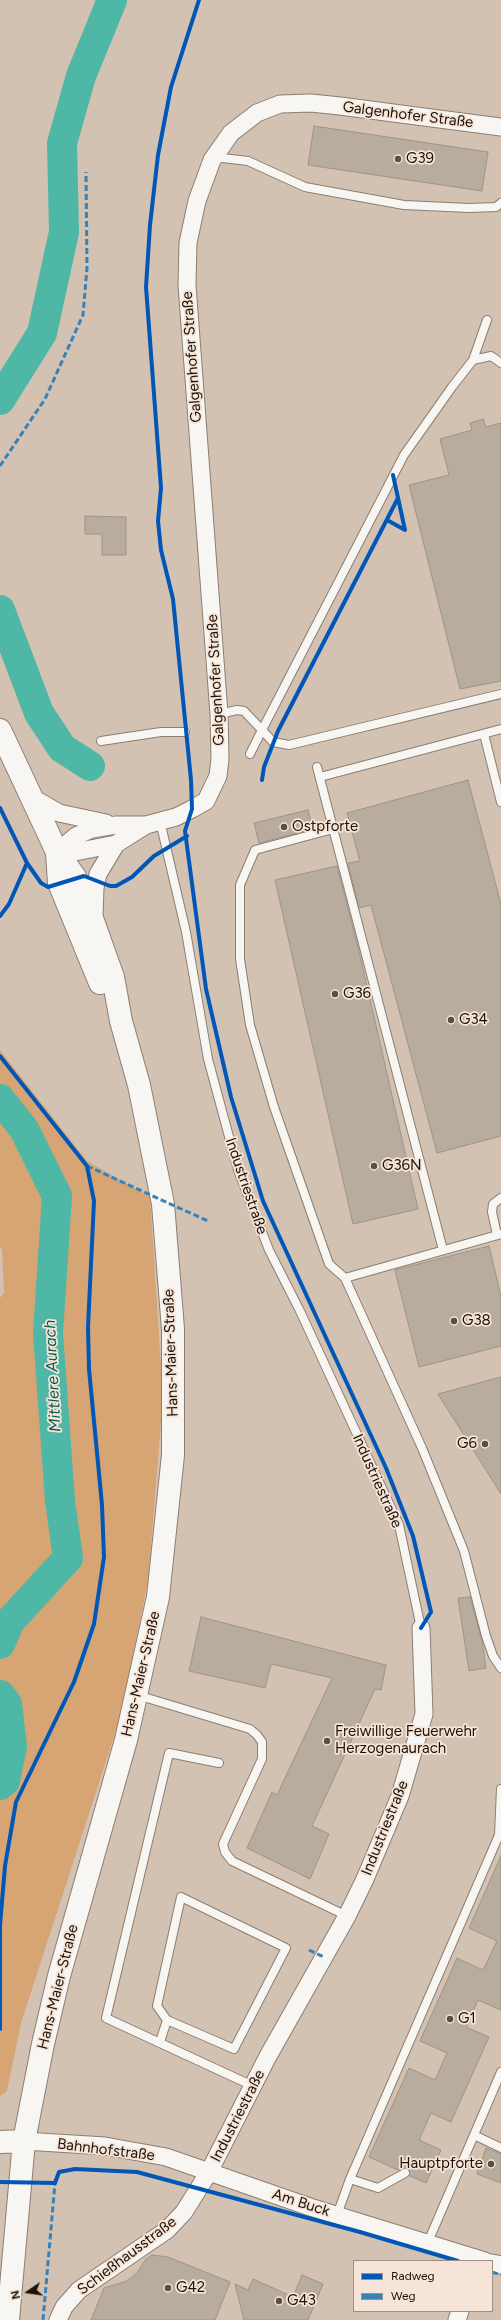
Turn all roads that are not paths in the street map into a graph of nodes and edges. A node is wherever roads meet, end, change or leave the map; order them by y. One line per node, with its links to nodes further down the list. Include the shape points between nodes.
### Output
1 (501, 127): 2 (street, Galgenhofer Straße, via 325,104 280,104 257,113 231,133)
2 (214, 157): 3 (lane, via 248,161 305,187 404,205 468,208 496,207); 8 (street, Galgenhofer Straße, via 195,208 188,243 187,285)
3 (501, 203)
4 (487, 320): 5 (lane)
5 (473, 360): 6 (lane, via 491,356); 11 (lane, via 404,455)
6 (501, 363)
7 (501, 694): 11 (lane, via 282,745 273,742)
8 (219, 714): 11 (lane, via 237,710 244,712); 20 (street, Galgenhofer Straße, via 220,759 214,789 200,805 176,817)
9 (501, 729): 13 (lane)
10 (0, 730): 18 (street, Hans-Maier-Straße)
11 (262, 730): 15 (lane)
12 (185, 732): 14 (lane, via 161,732)
13 (484, 734): 17 (lane); 19 (lane)
14 (101, 741)
15 (250, 754)
16 (317, 767): 17 (lane)
17 (320, 777): 22 (lane)
18 (31, 797): 21 (street, Galgenhofer Straße, via 59,813); 24 (street, Hans-Maier-Straße)
19 (501, 802)
20 (153, 823): 21 (street, Galgenhofer Straße); 23 (street, Galgenhofer Straße); 31 (lane, Industriestraße, via 186,932 208,1059 238,1170 268,1250 300,1311 399,1526)
21 (116, 825): 24 (street, Galgenhofer Straße, via 84,832)
22 (333, 829): 29 (lane); 30 (lane, via 255,850 240,885 240,958 250,1025 274,1107 329,1264)
23 (116, 844): 24 (street, Galgenhofer Straße, via 75,852); 25 (street, Galgenhofer Straße, via 98,874)
24 (57, 852): 25 (street, Hans-Maier-Straße, via 75,878); 26 (street, Hans-Maier-Straße, via 60,883 100,982)
25 (93, 921): 26 (street, Hans-Maier-Straße, via 113,977)
26 (121, 1021): 33 (street, Hans-Maier-Straße, via 139,1085 163,1204 173,1329 173,1455 158,1597)
27 (501, 1198): 28 (lane, via 493,1204 492,1212)
28 (499, 1235): 29 (lane)
29 (443, 1250): 30 (lane)
30 (345, 1278): 32 (lane, via 422,1448 464,1551 486,1636 493,1656)
31 (421, 1628): 36 (street, Industriestraße, via 424,1714 400,1796)
32 (501, 1668)
33 (136, 1695): 36 (lane, via 250,1729 257,1735 262,1742 262,1759 223,1844 225,1852 232,1861); 42 (street, Hans-Maier-Straße, via 124,1748 59,1976)
34 (219, 1763): 38 (lane, via 169,1753 106,2018)
35 (501, 1788): 47 (lane, via 499,1835)
36 (347, 1916): 40 (street, Industriestraße)
37 (166, 2020): 37 (lane, via 157,2006 180,1897 286,1948 234,2049); 38 (lane)
38 (160, 2042): 40 (lane)
39 (501, 2072): 41 (lane)
40 (253, 2086): 45 (street, Industriestraße)
41 (474, 2135): 44 (lane); 49 (lane)
42 (24, 2141): 43 (street, Bahnhofstraße); 45 (street, Bahnhofstraße, via 105,2146 166,2157); 51 (street, Hans-Maier-Straße)
43 (0, 2142)
44 (501, 2148)
45 (209, 2172): 48 (street, Am Buck); 52 (street, Schießhausstraße, via 184,2212 167,2230 79,2290 64,2307)
46 (405, 2173): 47 (lane, via 378,2188)
47 (350, 2179): 48 (lane)
48 (337, 2215): 49 (street, Am Buck)
49 (428, 2242): 50 (street, Am Buck)
50 (482, 2260)
51 (8, 2320)
52 (58, 2320)

